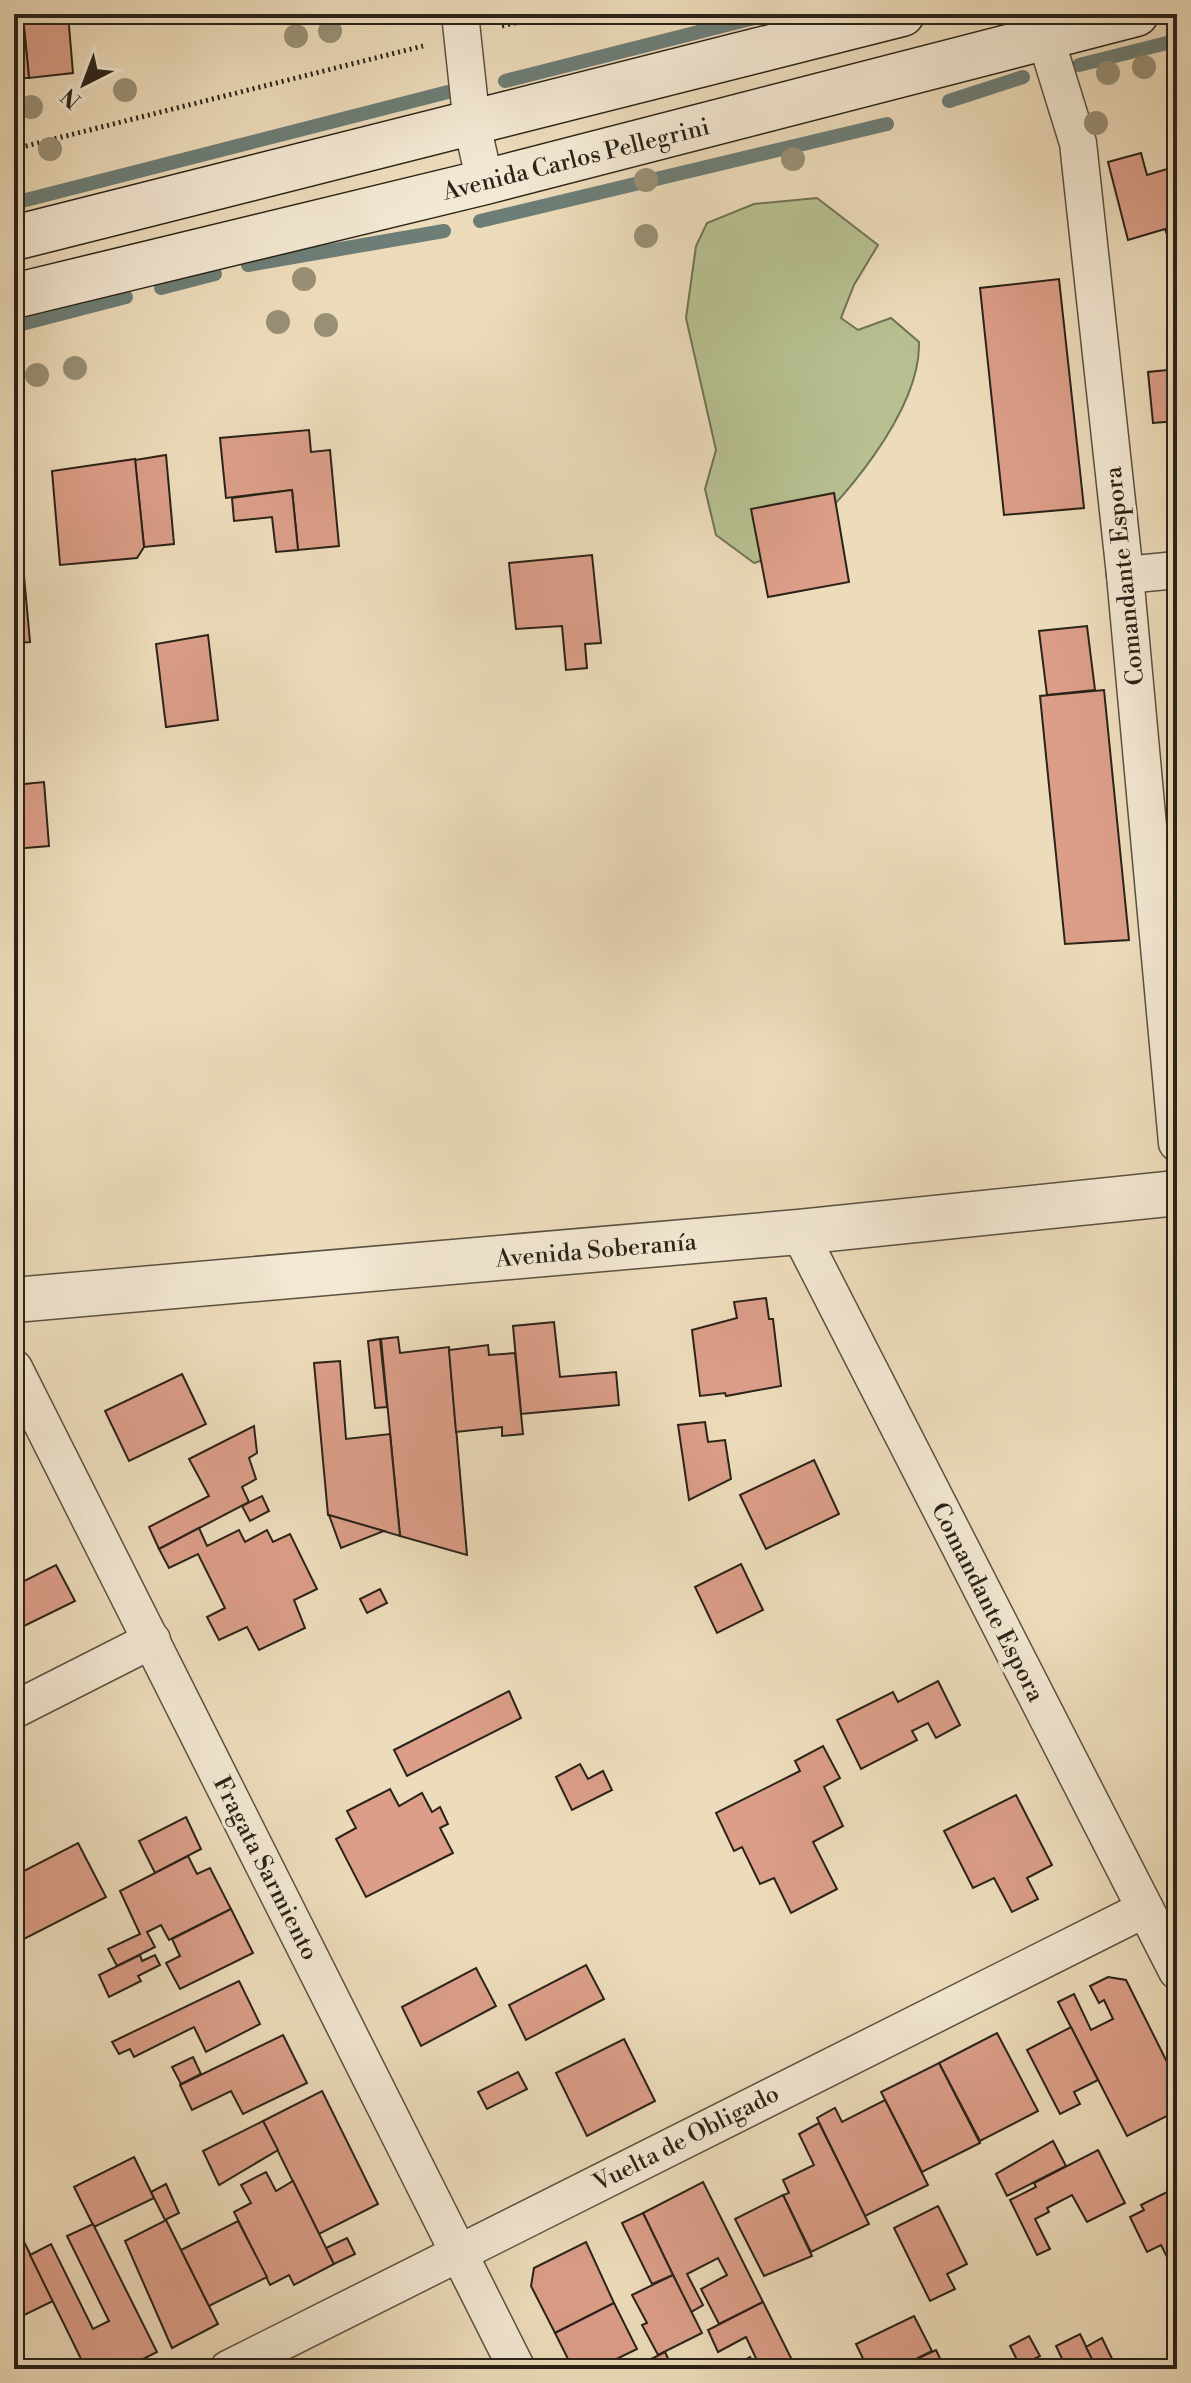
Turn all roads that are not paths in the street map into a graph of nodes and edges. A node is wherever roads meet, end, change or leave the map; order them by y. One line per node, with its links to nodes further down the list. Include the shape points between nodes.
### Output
1 (902, 14): 5 (main road)
2 (1136, 14): 4 (main road, Avenida Carlos Pellegrini)
3 (462, 25): 5 (street)
4 (1042, 26): 6 (main road, Avenida Carlos Pellegrini); 10 (street, Comandante Espora, via 1078,143)
5 (472, 125): 6 (street); 7 (main road)
6 (485, 182): 8 (main road, Avenida Carlos Pellegrini)
7 (14, 238)
8 (14, 296)
9 (1177, 570): 10 (street)
10 (1125, 575): 11 (street, Comandante Espora)
11 (1177, 1143)
12 (1177, 1193): 13 (main road, Avenida Soberanía)
13 (799, 1232): 14 (main road, Avenida Soberanía); 18 (street, Comandante Espora)
14 (14, 1300)
15 (14, 1368): 16 (street, Fragata Sarmiento)
16 (152, 1640): 17 (street); 20 (street, Fragata Sarmiento)
17 (14, 1710)
18 (1145, 1909): 19 (street, Comandante Espora); 20 (street, Vuelta de Obligado)
19 (1177, 1971)
20 (458, 2252): 21 (street, Vuelta de Obligado); 22 (street, Fragata Sarmiento)
21 (228, 2369)
22 (517, 2369)

